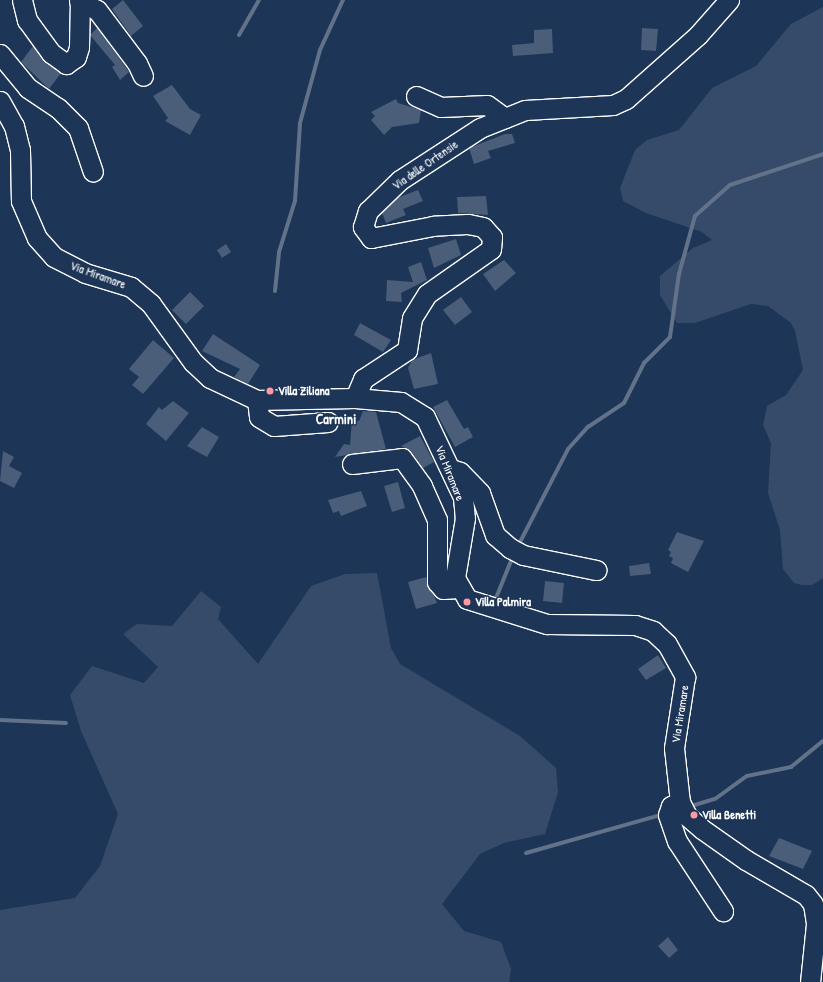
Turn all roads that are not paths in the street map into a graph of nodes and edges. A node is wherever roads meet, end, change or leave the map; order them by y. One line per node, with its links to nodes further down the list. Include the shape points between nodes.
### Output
1 (22, 0): 3 (street, via 27,20 51,53 66,64 76,57 79,47)
2 (729, 0): 8 (street, Via delle Ortensie, via 698,34 626,100 613,105 525,110)
3 (80, 1): 5 (street, via 97,10 137,63)
4 (0, 54): 9 (street, via 28,88 58,108 78,128)
5 (143, 76)
6 (416, 96): 8 (street, via 442,108 486,105)
7 (0, 102): 11 (street, Via Miramare, via 14,126 20,150 24,208 38,238 54,257 85,273 131,287 152,304 193,362 210,378)
8 (505, 118): 10 (street, Via delle Ortensie, via 480,128 400,180 368,210 362,227 371,238 433,226 467,224 483,227 492,237 491,249 427,294 412,318 407,350 363,379)
9 (93, 172)
10 (355, 398): 11 (street, Via Miramare); 14 (street, Via Miramare, via 401,402 414,407 425,417)
11 (257, 400): 12 (street, via 259,417 274,426)
12 (328, 422)
13 (352, 464): 16 (street, via 402,458 422,486 437,520 437,582 444,589)
14 (451, 468): 15 (street, via 460,472 480,493 495,535 510,548 523,555); 16 (street, Via Miramare, via 463,497 465,518 454,571)
15 (596, 570)
16 (458, 588): 17 (street, Via Miramare, via 467,599 547,624 635,625 653,631 667,644 685,676 674,748)
17 (680, 802): 18 (street, via 671,806 668,815 677,842); 19 (street, Via Miramare, via 687,816 702,829 746,860 806,895 813,904 816,924)
18 (723, 911)
19 (810, 982)

